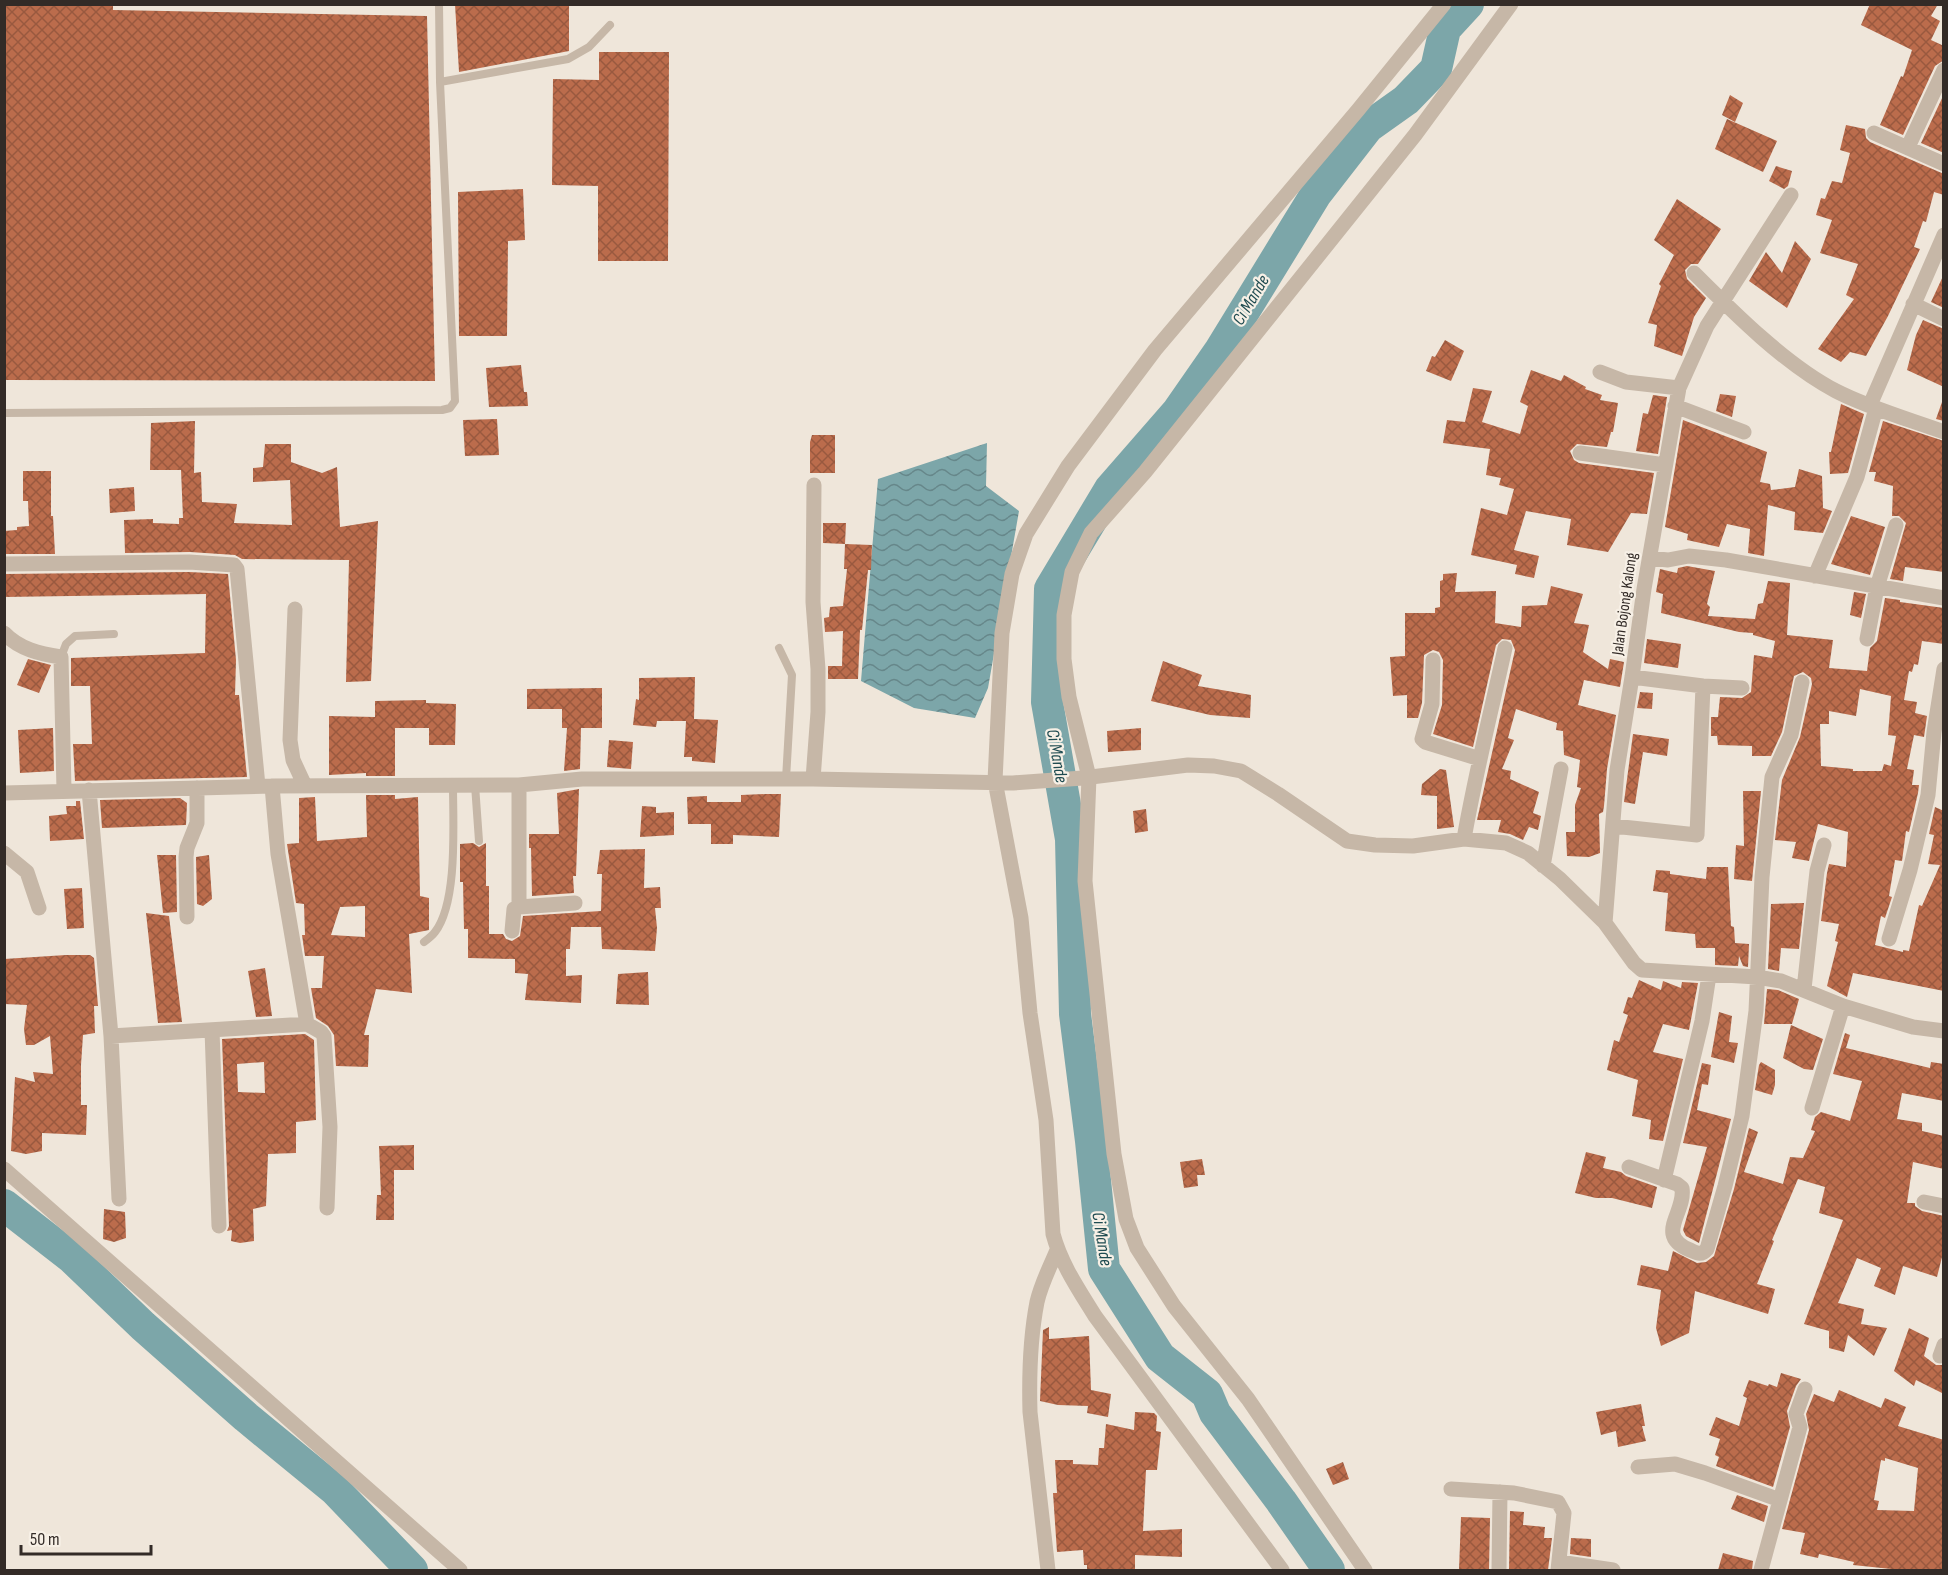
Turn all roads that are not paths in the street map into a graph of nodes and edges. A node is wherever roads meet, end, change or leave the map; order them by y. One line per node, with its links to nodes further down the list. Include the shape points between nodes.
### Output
1 (439, 4): 6 (lane)
2 (1444, 4): 52 (street, via 1155,350 1068,466 1026,534 1012,574 1002,633)
3 (1511, 4): 49 (street, via 1415,135 1145,472 1091,533 1072,572 1064,626 1069,697)
4 (610, 25): 6 (lane, via 589,47 568,59)
5 (1944, 70): 8 (street)
6 (440, 82): 21 (lane, via 455,401 450,408)
7 (1874, 133): 8 (street)
8 (1908, 147): 9 (street)
9 (1944, 164)
10 (1791, 195): 14 (street, Jalan Bojong Kalong)
11 (1944, 235): 12 (street)
12 (1938, 261): 15 (street)
13 (1694, 273): 14 (street)
14 (1723, 302): 18 (street, Jalan Bojong Kalong, via 1707,326); 20 (street, via 1804,372 1837,392)
15 (1913, 304): 16 (street); 20 (street)
16 (1944, 319)
17 (1600, 372): 18 (street, via 1626,382)
18 (1679, 388): 19 (street, Jalan Bojong Kalong)
19 (1675, 406): 22 (street); 25 (street, Jalan Bojong Kalong)
20 (1873, 406): 23 (street); 30 (street, via 1857,477)
21 (4, 413)
22 (1744, 432)
23 (1944, 432)
24 (1580, 453): 25 (street)
25 (1665, 465): 28 (street, Jalan Bojong Kalong)
26 (814, 485): 51 (street, via 813,603 819,669)
27 (1896, 525): 31 (street)
28 (1649, 558): 30 (street, via 1708,558); 42 (street, Jalan Bojong Kalong)
29 (4, 564): 55 (street, via 234,565)
30 (1815, 576): 31 (street)
31 (1877, 586): 32 (street); 36 (street)
32 (1944, 598)
33 (295, 609): 56 (street, via 290,740 293,760)
34 (4, 633): 39 (street, via 29,650)
35 (114, 634): 39 (lane, via 75,636 66,644)
36 (1867, 639)
37 (779, 648): 50 (lane, via 792,675)
38 (1505, 648): 47 (street)
39 (61, 657): 59 (street)
40 (1433, 660): 47 (street, via 1432,704 1422,739)
41 (1944, 669): 46 (street)
42 (1632, 677): 44 (street); 62 (street, Jalan Bojong Kalong, via 1617,770)
43 (1802, 682): 77 (street, via 1791,735 1772,777)
44 (1703, 686): 45 (street); 62 (street, via 1697,834)
45 (1742, 688)
46 (1939, 733): 74 (street, via 1910,870)
47 (1480, 759): 63 (street)
48 (1561, 770): 67 (street)
49 (1086, 777): 52 (street); 63 (street, via 1188,765 1214,766 1241,771 1347,841 1413,846); 103 (street, via 1085,881 1114,1154 1126,1219 1137,1248 1174,1306 1248,1399)
50 (786, 779): 51 (street); 54 (street, via 582,780)
51 (813, 779): 52 (street)
52 (995, 781): 93 (street, via 1021,918 1046,1120)
53 (475, 785): 54 (street); 57 (street); 64 (lane)
54 (519, 785): 69 (street)
55 (265, 786): 56 (street); 58 (street); 80 (street)
56 (305, 786): 57 (street)
57 (453, 786): 75 (lane, via 452,877 439,925)
58 (197, 788): 60 (street); 71 (street, via 196,823 186,857)
59 (64, 790): 60 (street); 61 (street)
60 (89, 790): 83 (street)
61 (4, 793)
62 (1613, 826): 72 (street, Jalan Bojong Kalong)
63 (1464, 839): 67 (street, via 1506,843 1528,853)
64 (479, 841)
65 (1824, 845): 78 (street, via 1817,871)
66 (4, 853): 70 (street, via 27,872)
67 (1543, 866): 72 (street)
68 (575, 903): 69 (street)
69 (519, 907): 73 (street, via 512,913)
70 (39, 908)
71 (187, 917)
72 (1605, 923): 76 (street, via 1642,970)
73 (512, 931)
74 (1889, 939)
75 (424, 942)
76 (1709, 975): 77 (street); 87 (street, via 1702,1021)
77 (1757, 977): 78 (street); 87 (street, via 1742,1116 1704,1253 1679,1246 1674,1240 1672,1226 1682,1188)
78 (1804, 989): 79 (street)
79 (1843, 1006): 82 (street, via 1913,1027); 84 (street)
80 (307, 1024): 81 (street); 91 (street, via 324,1036 330,1127)
81 (212, 1030): 83 (street); 92 (street)
82 (1944, 1031)
83 (111, 1036): 88 (street)
84 (1812, 1108)
85 (1629, 1167): 87 (street)
86 (4, 1169): 100 (street)
87 (1664, 1180)
88 (118, 1199)
89 (1924, 1202): 90 (street)
90 (1944, 1206)
91 (327, 1208)
92 (219, 1226)
93 (1057, 1250): 101 (street, via 1038,1300 1029,1388); 102 (street, via 1095,1316)
94 (1805, 1389): 98 (street, via 1796,1414 1800,1427)
95 (1638, 1467): 98 (street, via 1676,1464)
96 (1451, 1489): 97 (street)
97 (1500, 1492): 99 (street, via 1557,1502 1564,1514); 104 (street)
98 (1780, 1500): 106 (street)
99 (1559, 1566): 105 (street)
100 (460, 1570)
101 (1048, 1570)
102 (1282, 1570)
103 (1365, 1570)
104 (1499, 1570)
105 (1613, 1570)
106 (1761, 1570)

